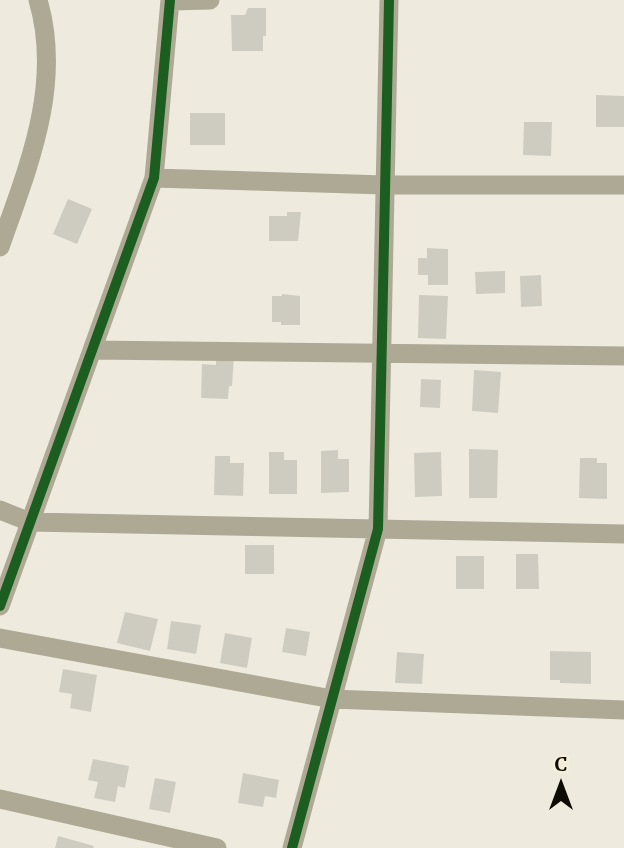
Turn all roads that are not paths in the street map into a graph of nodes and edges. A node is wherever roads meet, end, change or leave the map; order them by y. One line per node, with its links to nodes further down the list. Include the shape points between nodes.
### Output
1 (38, 0): 8 (street, via 47,46 44,105)
2 (210, 0): 4 (street)
3 (389, 0): 6 (street)
4 (171, 1): 5 (street)
5 (154, 178): 6 (street); 9 (street)
6 (385, 185): 7 (street); 10 (street)
7 (624, 185)
8 (0, 247)
9 (92, 350): 10 (street); 13 (street)
10 (382, 354): 11 (street); 14 (street)
11 (624, 356)
12 (0, 510): 13 (street)
13 (30, 522): 14 (street); 16 (street)
14 (378, 528): 15 (street); 18 (street)
15 (624, 534)
16 (0, 606)
17 (0, 638): 18 (street)
18 (332, 699): 19 (street); 22 (street)
19 (624, 710)
20 (0, 799): 21 (street)
21 (218, 848)
22 (292, 848)

